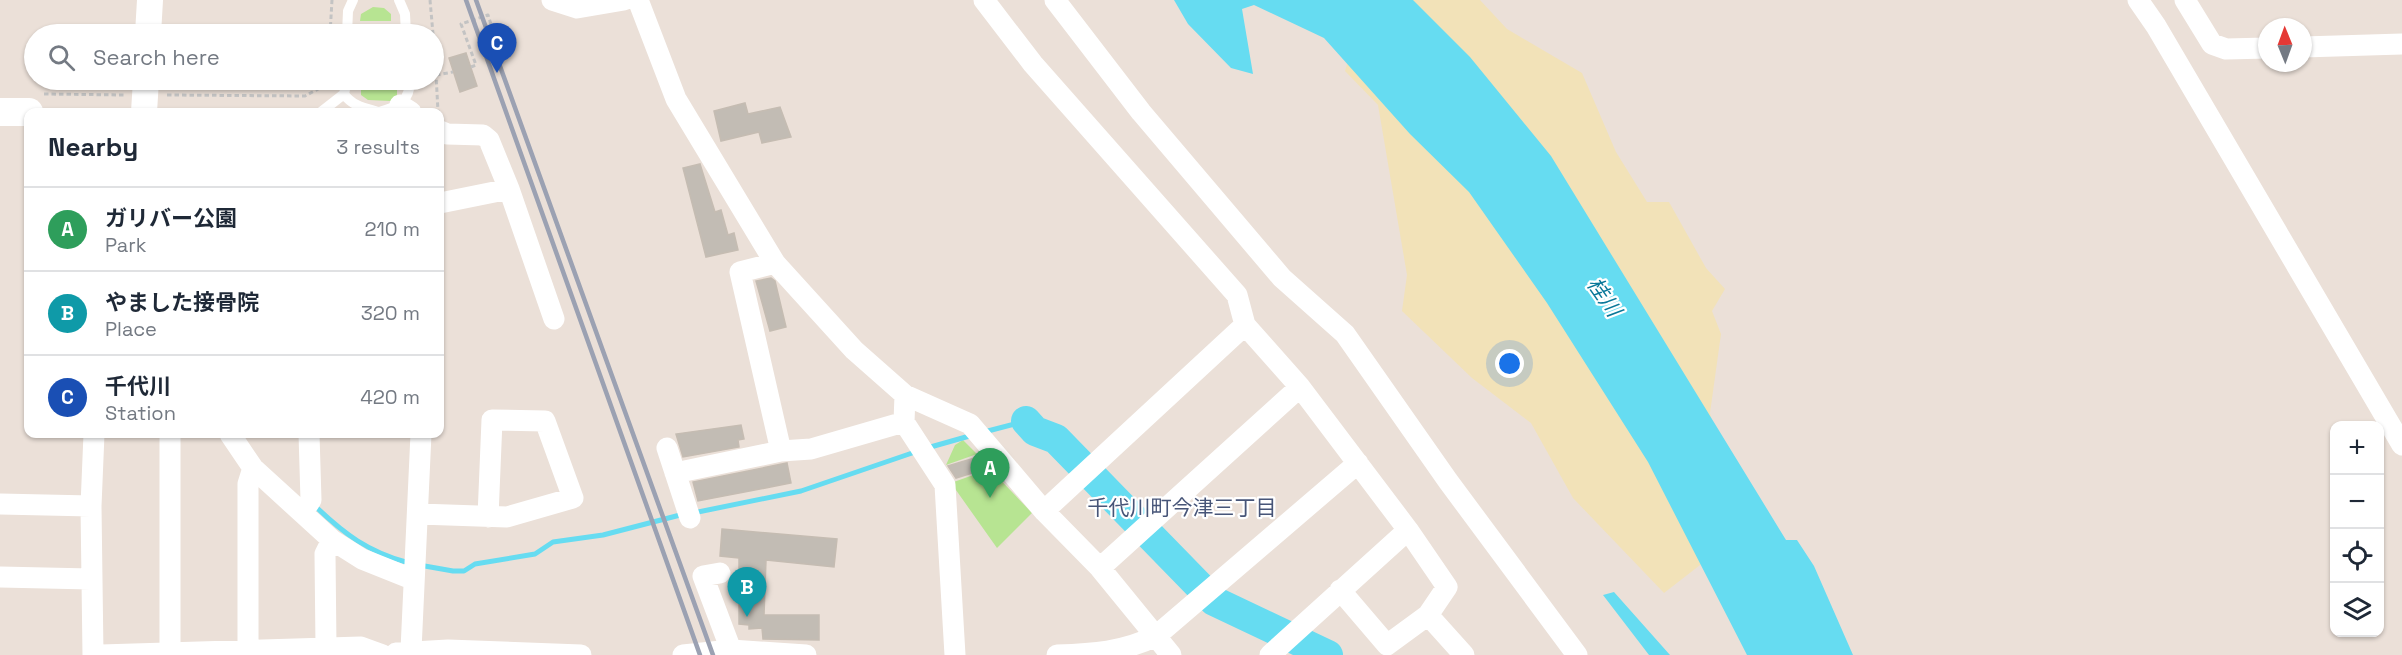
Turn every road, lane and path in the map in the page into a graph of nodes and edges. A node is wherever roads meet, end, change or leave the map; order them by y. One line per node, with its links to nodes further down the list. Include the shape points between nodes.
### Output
1 (150, 0): 13 (street)
2 (332, 0): 14 (path)
3 (352, 0): 15 (lane)
4 (399, 0): 16 (lane)
5 (430, 0): 17 (path)
6 (552, 0): 7 (street, via 577,8)
7 (624, 0)
8 (638, 0): 40 (street, via 676,99)
9 (984, 0): 42 (street, via 1033,64 1237,295)
10 (1055, 0): 94 (street, via 1141,112 1282,278 1345,334)
11 (2138, 0): 51 (street)
12 (2185, 0): 21 (street, via 2212,44 2226,49)
13 (149, 24)
14 (331, 24)
15 (347, 24)
16 (406, 24)
17 (433, 24)
18 (497, 43): 22 (path, via 488,15 461,24 476,65)
19 (2402, 44): 20 (street)
20 (2312, 47)
21 (2258, 48)
22 (471, 67)
23 (453, 72): 24 (path)
24 (444, 74)
25 (145, 90): 30 (street)
26 (345, 90): 29 (lane)
27 (410, 90): 33 (lane)
28 (437, 90): 34 (path)
29 (344, 94): 31 (lane); 32 (lane)
30 (144, 108)
31 (326, 108)
32 (364, 108)
33 (406, 108)
34 (438, 108)
35 (0, 112): 36 (main road)
36 (24, 112)
37 (444, 133): 38 (street, via 483,135)
38 (509, 189): 39 (street); 41 (street)
39 (444, 202)
40 (775, 263): 44 (street, via 854,350); 53 (street, via 740,272)
41 (554, 320)
42 (1245, 325): 43 (street); 59 (street)
43 (1300, 387): 54 (street); 66 (street)
44 (906, 395): 45 (street); 59 (street, via 970,424)
45 (904, 422): 53 (street, via 811,449); 90 (street, via 945,485)
46 (94, 438): 58 (street)
47 (170, 438): 78 (street)
48 (233, 438): 55 (street)
49 (309, 438): 60 (street, via 311,500)
50 (421, 438): 61 (street)
51 (2402, 445)
52 (667, 448): 56 (street)
53 (781, 451): 56 (street)
54 (1358, 463): 64 (street); 73 (street)
55 (254, 468): 60 (street); 74 (street, via 248,483)
56 (675, 473): 62 (street)
57 (0, 504): 58 (street)
58 (91, 506): 69 (street)
59 (1044, 511): 66 (street)
60 (303, 512): 65 (street)
61 (419, 514): 63 (street); 70 (street)
62 (689, 514)
63 (489, 517): 63 (street, via 573,498 545,421 492,420)
64 (1408, 530): 71 (street); 72 (street, via 1447,587)
65 (332, 540): 70 (street, via 362,559); 75 (street, via 325,554)
66 (1100, 568): 73 (street)
67 (720, 573): 77 (street, via 703,576)
68 (0, 577): 69 (street)
69 (91, 579): 83 (street)
70 (412, 579): 76 (street)
71 (1340, 590): 72 (street, via 1387,645); 81 (street)
72 (1428, 615): 93 (street)
73 (1156, 636): 91 (street, via 1132,648 1109,653); 92 (street)
74 (248, 649): 75 (street); 78 (street)
75 (320, 650): 85 (street, via 361,647)
76 (411, 650): 79 (street); 86 (street)
77 (731, 650): 80 (street); 88 (street)
78 (170, 652): 84 (street)
79 (448, 653): 82 (street)
80 (753, 653): 89 (street)
81 (1277, 653)
82 (532, 654): 87 (street)
83 (93, 655)
84 (101, 655)
85 (384, 655)
86 (389, 655)
87 (581, 655)
88 (683, 655)
89 (806, 655)
90 (956, 655)
91 (1057, 655)
92 (1172, 655)
93 (1464, 655)
94 (1576, 655)

